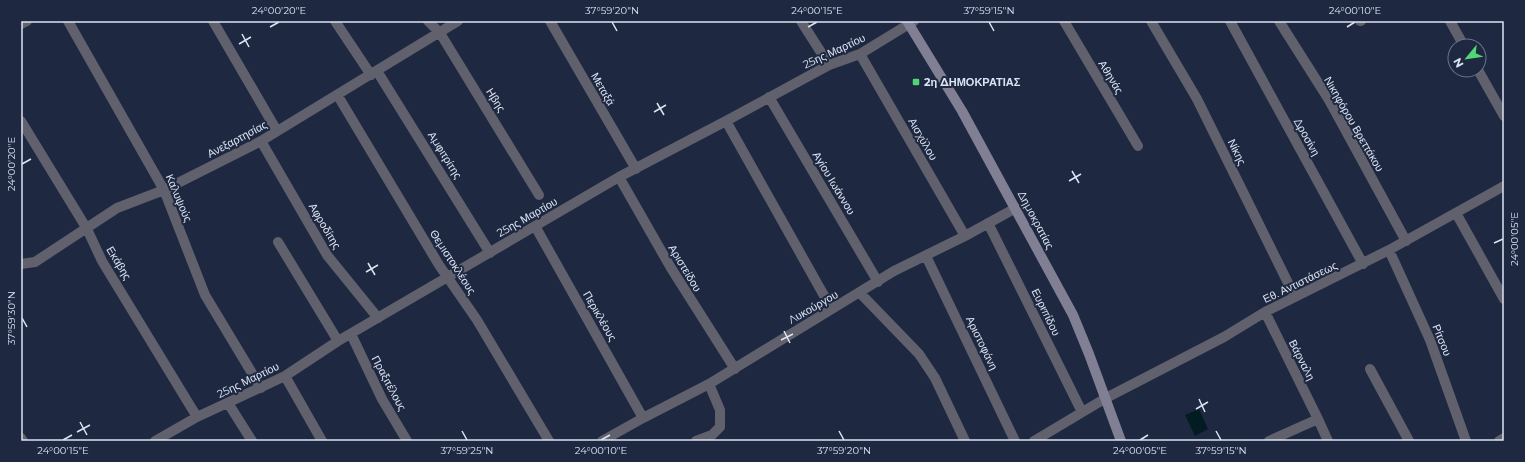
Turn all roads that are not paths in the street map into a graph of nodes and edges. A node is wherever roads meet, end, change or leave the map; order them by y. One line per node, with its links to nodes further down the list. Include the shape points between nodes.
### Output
1 (27, 21): 15 (street)
2 (68, 21): 33 (street, Καλυψούς)
3 (213, 21): 27 (street)
4 (335, 21): 20 (street, Αμφιτρίτης)
5 (428, 21): 16 (street, Ηβης)
6 (458, 21): 16 (street, Ανεξαρτησίας)
7 (550, 21): 30 (street, Μεταξά)
8 (802, 21): 19 (street)
9 (1064, 21): 29 (street, Αθηνάς)
10 (1150, 21): 51 (street, Νίκης, via 1197,99)
11 (1230, 21): 47 (street, Δροσίνη)
12 (1279, 21): 41 (street, Νικηφόρου Βρεττάκου, via 1329,100)
13 (1450, 21): 17 (street)
14 (910, 22): 18 (street, 25ης Μαρτίου); 35 (street, Δημοκρατίας)
15 (21, 24)
16 (440, 33): 20 (street, Ανεξαρτησίας); 34 (street, Ηβης)
17 (1460, 38)
18 (860, 54): 19 (street, 25ης Μαρτίου); 40 (street, Αισχύλου)
19 (829, 65): 23 (street, 25ης Μαρτίου)
20 (374, 73): 22 (street, Ανεξαρτησίας); 44 (street, Αμφιτρίτης)
21 (1483, 78): 24 (street)
22 (338, 96): 27 (street, Ανεξαρτησίας); 48 (street, Θεμιστοκλέους)
23 (770, 97): 26 (street, 25ης Μαρτίου); 49 (street, Αγίου Ιωάννου)
24 (1504, 116)
25 (21, 121): 39 (street, Εκάβης)
26 (726, 121): 30 (street, 25ης Μαρτίου); 53 (street)
27 (277, 131): 28 (street, Ανεξαρτησίας)
28 (261, 141): 33 (street, Ανεξαρτησίας); 55 (street, Αφροδίτης, via 327,255)
29 (1138, 146)
30 (636, 169): 31 (street, 25ης Μαρτίου)
31 (619, 177): 38 (street, 25ης Μαρτίου); 58 (street, Αριστείδου, via 671,268)
32 (1504, 186): 36 (street, Εθ. Αντιστάσεως)
33 (164, 190): 39 (street, Ανεξαρτησίας, via 117,208); 62 (street, Καλυψούς, via 205,295)
34 (539, 195)
35 (1016, 208): 37 (street, Λυκούργου); 63 (street, Δημοκρατίας, via 1073,315)
36 (1456, 213): 41 (street, Εθ. Αντιστάσεως); 52 (street)
37 (988, 223): 40 (street, Λυκούργου); 65 (street, Ευριπίδου)
38 (535, 226): 44 (street, 25ης Μαρτίου); 67 (street, Περικλέους)
39 (87, 229): 46 (street, Ανεξαρτησίας, via 35,262); 66 (street, Εκάβης, via 102,261)
40 (965, 236): 45 (street, Λυκούργου)
41 (1406, 241): 43 (street, Εθ. Αντιστάσεως)
42 (278, 242): 57 (street)
43 (1389, 250): 47 (street, Εθ. Αντιστάσεως); 87 (street, Ρίτσου, via 1430,340)
44 (490, 253): 48 (street, 25ης Μαρτίου)
45 (926, 256): 49 (street, Λυκούργου, via 894,271); 81 (street, Αριστοφάνη)
46 (21, 264)
47 (1363, 264): 51 (street, Εθ. Αντιστάσεως)
48 (448, 276): 55 (street, 25ης Μαρτίου); 77 (street, Θεμιστοκλέους)
49 (878, 282): 50 (street, Λυκούργου)
50 (860, 293): 53 (street, Λυκούργου); 80 (street, via 919,354 935,378)
51 (1295, 297): 54 (street, Εθ. Αντιστάσεως)
52 (1504, 299)
53 (831, 308): 58 (street, Λυκούργου)
54 (1265, 312): 63 (street, Εθ. Αντιστάσεως, via 1224,337); 68 (street, Βάρναλη)
55 (378, 318): 56 (street, 25ης Μαρτίου)
56 (351, 334): 57 (street, 25ης Μαρτίου); 76 (street, Πραξιτέλους, via 382,399)
57 (338, 341): 60 (street, 25ης Μαρτίου)
58 (735, 369): 61 (street, Λυκούργου)
59 (1370, 369): 86 (street)
60 (285, 376): 62 (street, 25ης Μαρτίου); 75 (street)
61 (709, 384): 67 (street, Λυκούργου); 70 (street, via 720,410 721,420)
62 (261, 388): 64 (street, 25ης Μαρτίου)
63 (1106, 398): 65 (street, Εθ. Αντιστάσεως); 83 (street, Δημοκρατίας)
64 (228, 403): 66 (street, 25ης Μαρτίου); 74 (street)
65 (1082, 412): 82 (street, Εθ. Αντιστάσεως)
66 (197, 417): 73 (street, 25ης Μαρτίου)
67 (643, 418): 78 (street, Λυκούργου)
68 (1318, 418): 84 (street); 85 (street, Βάρναλη)
69 (21, 438): 72 (street)
70 (713, 438): 79 (street)
71 (1504, 438): 88 (street)
72 (23, 441)
73 (155, 441)
74 (252, 441)
75 (322, 441)
76 (407, 441)
77 (549, 441)
78 (602, 441)
79 (696, 441)
80 (965, 441)
81 (1015, 441)
82 (1034, 441)
83 (1121, 441)
84 (1269, 441)
85 (1328, 441)
86 (1409, 441)
87 (1466, 441)
88 (1499, 441)

